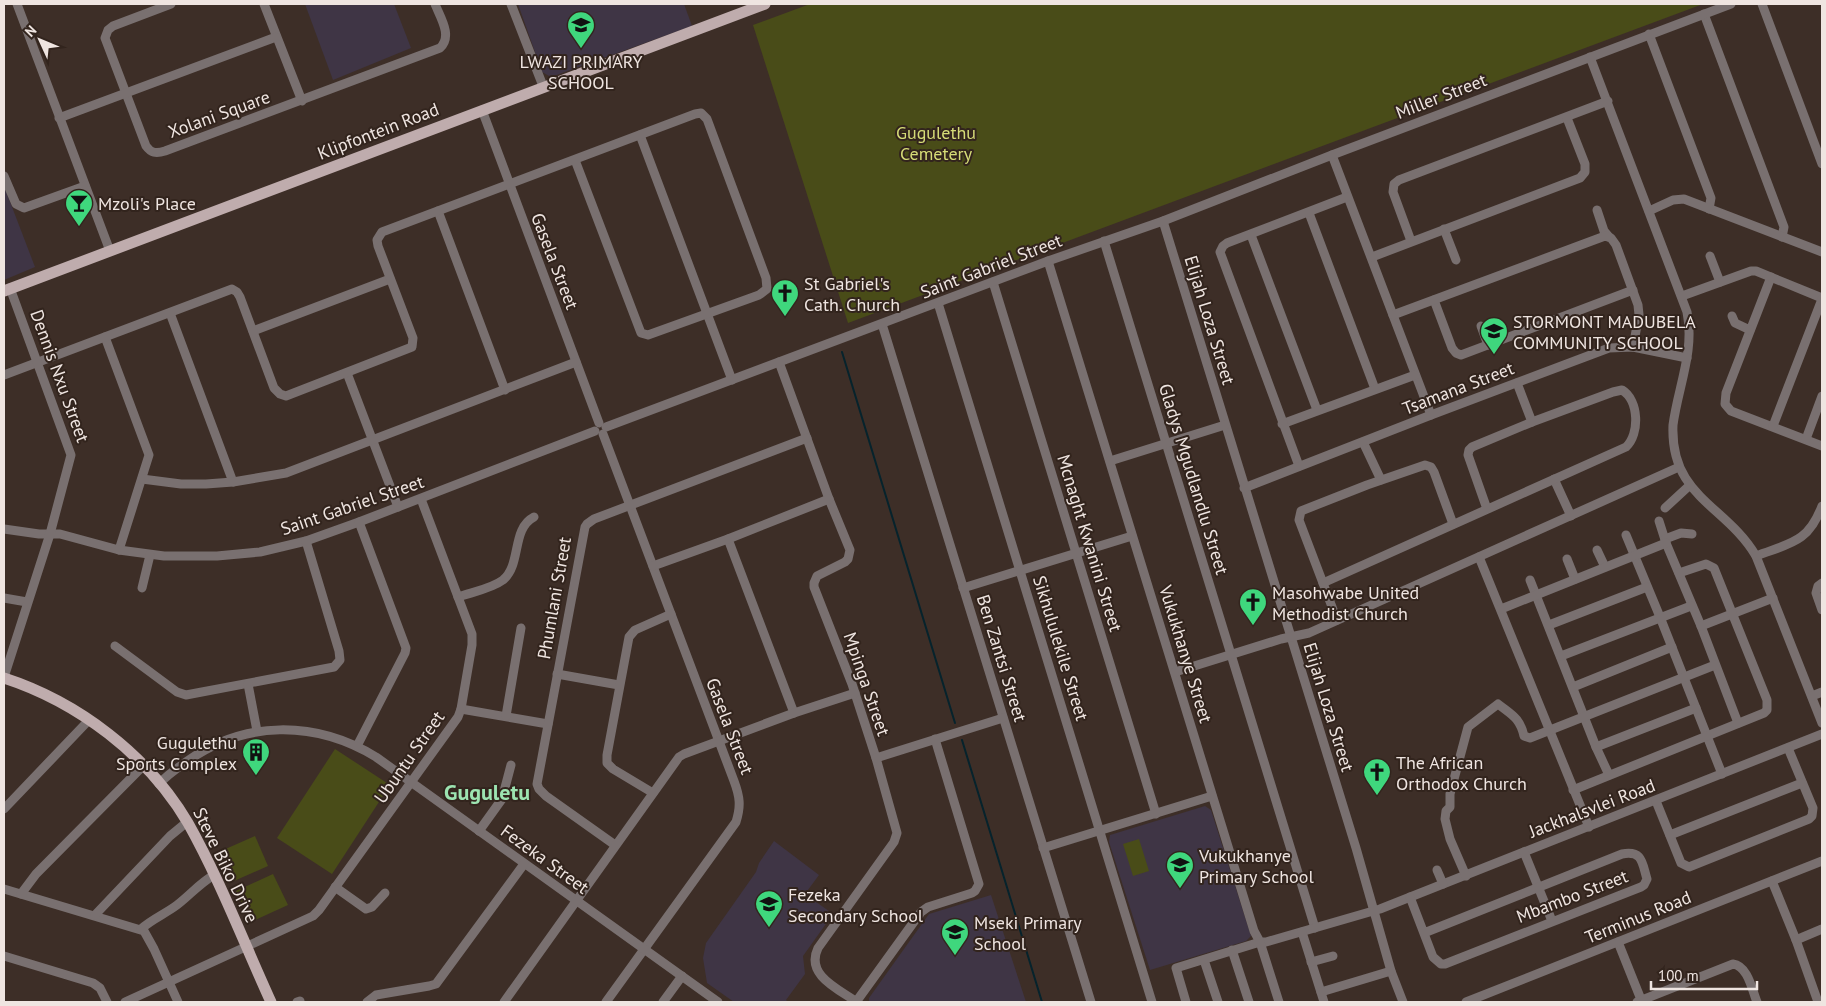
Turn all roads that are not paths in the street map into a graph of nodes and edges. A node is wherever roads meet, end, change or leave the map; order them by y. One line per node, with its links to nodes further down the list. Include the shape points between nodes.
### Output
1 (17, 4): 18 (street)
2 (171, 4): 14 (street, Xolani Square, via 113,26 107,32 106,41)
3 (264, 4): 11 (street)
4 (435, 4): 15 (street, Xolani Square, via 447,35 440,48)
5 (511, 4): 13 (street)
6 (762, 4): 13 (main road, Klipfontein Road)
7 (1731, 4): 9 (street, Miller Street)
8 (1762, 4): 23 (street)
9 (1704, 14): 10 (street, Miller Street); 36 (street, via 1783,223)
10 (1649, 34): 12 (street, Miller Street); 28 (street, via 1711,198)
11 (276, 37): 14 (street); 15 (street)
12 (1590, 57): 16 (street); 21 (street, Miller Street)
13 (543, 86): 17 (main road, Klipfontein Road)
14 (127, 94): 15 (street, Xolani Square, via 146,146 158,153); 18 (street)
15 (302, 100)
16 (1608, 102): 19 (street); 31 (street)
17 (482, 110): 25 (street, Gasela Street); 40 (main road, Klipfontein Road)
18 (59, 118): 26 (street)
19 (1567, 118): 34 (street, via 1586,169 1582,176); 39 (street, via 1396,182 1392,189)
20 (640, 136): 22 (street); 57 (street); 57 (street, via 701,113 707,119 766,278 767,289 759,295)
21 (1332, 155): 27 (street); 33 (street, Miller Street)
22 (575, 160): 25 (street); 57 (street, via 641,333 648,336)
23 (1822, 164)
24 (4, 176): 26 (street, via 14,202 23,208)
25 (509, 184): 30 (street); 69 (street, Gasela Street)
26 (86, 186): 40 (street)
27 (1348, 197): 32 (street); 42 (street)
28 (1709, 208): 31 (street, via 1676,199); 36 (street)
29 (1597, 210): 37 (street)
30 (438, 211): 47 (street, via 380,234 377,243); 77 (street)
31 (1649, 211): 52 (street)
32 (1309, 213): 35 (street); 76 (street)
33 (1163, 221): 38 (street, Saint Gabriel Street); 83 (street, Elijah Loza Street)
34 (1444, 229): 39 (street); 44 (street)
35 (1251, 235): 79 (street); 82 (street, via 1225,244 1220,254)
36 (1782, 236): 41 (street)
37 (1609, 237): 51 (street, via 1616,245); 54 (street, via 1599,237)
38 (1104, 240): 45 (street, Saint Gabriel Street); 90 (street, Gladys Mgudlandlu Street)
39 (1411, 241): 42 (street)
40 (110, 251): 50 (main road, Klipfontein Road)
41 (1822, 252)
42 (1372, 256): 58 (street)
43 (1710, 256): 49 (street)
44 (1456, 260)
45 (1048, 261): 48 (street, Saint Gabriel Street); 92 (street, Vukukhanye Street)
46 (1771, 277): 49 (street, via 1751,271); 53 (street); 62 (street)
47 (390, 279): 63 (street); 71 (street, via 413,345)
48 (993, 282): 55 (street, Saint Gabriel Street); 124 (street, Mcnaght Kwanini Street)
49 (1720, 282): 52 (street)
50 (7, 289): 68 (street, Dennis Nxu Street)
51 (1633, 290): 65 (street); 66 (street, via 1639,315)
52 (1682, 296): 67 (street, via 1690,326)
53 (1822, 298): 84 (street)
54 (1434, 300): 58 (street); 65 (street, via 1450,346 1456,353 1464,354)
55 (938, 302): 60 (street, Saint Gabriel Street); 132 (street, Sikhululekile Street)
56 (170, 313): 63 (street, via 234,290 240,297); 64 (street); 98 (street)
57 (707, 313): 74 (street)
58 (1393, 315): 73 (street)
59 (1732, 316): 62 (street, via 1735,323)
60 (882, 324): 70 (street, Saint Gabriel Street); 140 (street, Ben Zantsi Street)
61 (1481, 326): 65 (street)
62 (1750, 330): 84 (street, via 1724,401 1731,411)
63 (253, 331): 71 (street, via 274,388 282,396)
64 (105, 337): 68 (street); 96 (street, via 149,452)
65 (1488, 345)
66 (1633, 347): 67 (street, Tsamana Street); 75 (street, Tsamana Street, via 1602,351)
67 (1687, 358): 94 (street, via 1673,425)
68 (38, 362): 72 (street); 115 (street, Dennis Nxu Street, via 72,455)
69 (576, 362): 77 (street); 85 (street, Gasela Street)
70 (779, 362): 74 (street, Saint Gabriel Street); 86 (street, Mpinga Street)
71 (348, 373): 88 (street)
72 (4, 375)
73 (1415, 375): 76 (street); 80 (street)
74 (732, 380): 85 (street, Saint Gabriel Street)
75 (1516, 383): 80 (street, Tsamana Street); 81 (street)
76 (1375, 389): 79 (street)
77 (505, 390): 88 (street)
78 (1822, 396): 87 (street)
79 (1317, 410): 82 (street)
80 (1431, 415): 89 (street, Tsamana Street)
81 (1532, 422): 95 (street, via 1618,390 1627,393 1632,402 1635,426 1628,446); 106 (street, via 1470,449 1468,455)
82 (1282, 424): 93 (street)
83 (1225, 425): 90 (street); 100 (street, Elijah Loza Street)
84 (1773, 426): 87 (street)
85 (601, 429): 101 (street, Saint Gabriel Street); 103 (street, Gasela Street)
86 (807, 438): 102 (street, Mpinga Street); 103 (street, Phumlani Street)
87 (1806, 439): 91 (street)
88 (373, 440): 98 (street, via 286,473); 105 (street)
89 (1363, 442): 93 (street, Tsamana Street); 97 (street)
90 (1166, 444): 92 (street); 159 (street, Gladys Mgudlandlu Street)
91 (1822, 446)
92 (1110, 461): 118 (street, Vukukhanye Street)
93 (1298, 466): 100 (street, Tsamana Street)
94 (1679, 467): 99 (street); 108 (street)
95 (1554, 479): 106 (street); 108 (street)
96 (142, 480): 98 (street, via 181,484); 122 (street)
97 (1380, 480): 113 (street, via 1428,466 1434,472); 136 (street, via 1309,507 1300,514 1299,520)
98 (233, 482)
99 (1690, 485): 107 (street); 127 (street, via 1740,534)
100 (1244, 488): 156 (street, Elijah Loza Street)
101 (421, 499): 105 (street, Saint Gabriel Street); 142 (street, Ubuntu Street)
102 (829, 499): 119 (street); 170 (street, Mpinga Street, via 850,554 842,564 817,576 814,588)
103 (630, 505): 130 (street, Gasela Street); 163 (street, Phumlani Street, via 590,521 585,527)
104 (1822, 506): 110 (street)
105 (398, 507): 112 (street, Saint Gabriel Street)
106 (1487, 508): 113 (street)
107 (1665, 508)
108 (1571, 516): 128 (street)
109 (534, 517): 142 (street, via 525,524 512,567 504,579)
110 (1820, 520): 127 (street, via 1804,536)
111 (1658, 521): 121 (street)
112 (359, 522): 120 (street, Saint Gabriel Street); 188 (street, via 406,648)
113 (1453, 524): 136 (street)
114 (4, 529): 115 (street, Saint Gabriel Street)
115 (50, 534): 122 (street, Saint Gabriel Street); 145 (street, Dennis Nxu Street)
116 (1692, 534): 121 (street, via 1681,533)
117 (1626, 535): 126 (street)
118 (1132, 536): 124 (street); 162 (street, Vukukhanye Street)
119 (728, 539): 130 (street); 174 (street)
120 (306, 541): 125 (street, Saint Gabriel Street, via 260,552 217,556); 166 (street, via 340,660 329,669)
121 (1665, 541): 126 (street); 133 (street)
122 (119, 550): 125 (street, Saint Gabriel Street)
123 (1597, 550): 131 (street)
124 (1076, 552): 132 (street); 204 (street, Mcnaght Kwanini Street)
125 (150, 554): 139 (street)
126 (1634, 556): 131 (street); 138 (street)
127 (1756, 556): 144 (street)
128 (1479, 557): 147 (street); 152 (street)
129 (1566, 559): 134 (street)
130 (653, 566): 149 (street, Gasela Street)
131 (1605, 567): 134 (street)
132 (1020, 570): 140 (street); 207 (street, Sikhululekile Street)
133 (1679, 573): 146 (street); 150 (street, via 1710,565)
134 (1575, 579): 141 (street)
135 (1530, 581): 141 (street)
136 (1322, 582): 152 (street)
137 (1822, 583): 148 (street, via 1816,593)
138 (1647, 587): 151 (street); 153 (street)
139 (142, 588)
140 (963, 588): 177 (street, Ben Zantsi Street)
141 (1536, 596): 147 (street); 153 (street)
142 (458, 597): 173 (street, Ubuntu Street, via 473,639)
143 (4, 598): 145 (street)
144 (1773, 598): 150 (street); 171 (street)
145 (27, 602): 164 (street, Dennis Nxu Street)
146 (1691, 606): 151 (street); 154 (street)
147 (1502, 609): 183 (street)
148 (1822, 610)
149 (671, 614): 167 (street, via 631,633); 187 (street, Gasela Street)
150 (1734, 614): 154 (street); 179 (street, via 1768,707 1766,712)
151 (1660, 617): 158 (street); 160 (street)
152 (1337, 620): 156 (street)
153 (1549, 625): 160 (street)
154 (1701, 626): 161 (street)
155 (521, 628): 175 (street)
156 (1291, 638): 159 (street); 227 (street, Elijah Loza Street)
157 (115, 646): 166 (street, via 181,694)
158 (1672, 647): 165 (street); 168 (street)
159 (1231, 655): 162 (street); 230 (street, Gladys Mgudlandlu Street)
160 (1561, 656): 168 (street)
161 (1715, 665): 165 (street); 179 (street)
162 (1175, 672): 201 (street, Vukukhanye Street)
163 (557, 674): 167 (street); 181 (street, Phumlani Street)
164 (4, 677): 178 (main road, Steve Biko Drive, via 38,691)
165 (1684, 677): 172 (street); 176 (street)
166 (248, 684): 182 (street)
167 (619, 685): 200 (street, via 607,763)
168 (1573, 687): 176 (street)
169 (1822, 692): 171 (street)
170 (855, 693): 174 (street); 191 (street, Mpinga Street)
171 (1812, 696): 180 (street)
172 (1696, 708): 185 (street); 189 (street)
173 (461, 709): 175 (street); 196 (street, Ubuntu Street)
174 (794, 713): 187 (street)
175 (506, 716): 181 (street)
176 (1585, 717): 183 (street); 189 (street)
177 (1003, 718): 186 (street); 211 (street, Ben Zantsi Street)
178 (89, 720): 193 (main road, Steve Biko Drive); 203 (street)
179 (1738, 723): 185 (street)
180 (1822, 723)
181 (548, 724): 210 (street, Phumlani Street, via 537,779 539,789)
182 (257, 731): 188 (street, Fezeka Street, via 310,732); 198 (street, Fezeka Street, via 211,746 171,772)
183 (1550, 731): 199 (street); 217 (street, via 1530,738 1524,736 1517,718 1498,704 1468,727 1445,819)
184 (1822, 734): 190 (street, Jackhalsvlei Road)
185 (1708, 736): 194 (street); 195 (street)
186 (936, 739): 191 (street); 258 (street, via 978,888 921,912)
187 (719, 742): 200 (street, via 684,754); 239 (street, Gasela Street, via 739,794 740,809 736,822)
188 (357, 746): 196 (street, Fezeka Street)
189 (1596, 747): 195 (street)
190 (1788, 748): 194 (street, Jackhalsvlei Road); 197 (street)
191 (876, 758): 258 (street, Mpinga Street, via 896,836 818,948 814,959 820,976)
192 (511, 765): 208 (street, via 502,800)
193 (143, 766): 198 (main road, Steve Biko Drive); 224 (street, via 36,874)
194 (1722, 774): 202 (street, Jackhalsvlei Road)
195 (1609, 775): 199 (street)
196 (411, 783): 208 (street, Fezeka Street); 220 (street, Ubuntu Street)
197 (1802, 783): 209 (street); 209 (street, via 1813,808 1810,818 1700,863 1682,864)
198 (159, 784): 205 (main road, Steve Biko Drive)
199 (1573, 790): 206 (street)
200 (653, 793): 210 (street)
201 (1212, 796): 204 (street); 236 (street, Vukukhanye Street)
202 (1656, 801): 206 (street, Jackhalsvlei Road); 209 (street)
203 (4, 809)
204 (1156, 814): 207 (street)
205 (187, 822): 216 (main road, Steve Biko Drive); 228 (street)
206 (1588, 827): 212 (street, Jackhalsvlei Road)
207 (1100, 830): 211 (street); 260 (street, Sikhululekile Street)
208 (479, 831): 214 (street, Fezeka Street)
209 (1670, 835)
210 (615, 845): 226 (street)
211 (1043, 848): 259 (street, Ben Zantsi Street)
212 (1524, 852): 217 (street, Jackhalsvlei Road); 221 (street)
213 (1822, 861): 218 (street, Terminus Road)
214 (524, 864): 226 (street, Fezeka Street); 253 (street, via 436,984 376,995)
215 (1437, 870): 219 (street)
216 (214, 875): 231 (street); 238 (main road, Steve Biko Drive)
217 (1466, 876): 219 (street, Jackhalsvlei Road)
218 (1772, 881): 235 (street); 237 (street, Terminus Road)
219 (1443, 884): 225 (street, Jackhalsvlei Road)
220 (335, 887): 223 (street, via 366,909); 238 (street, Ubuntu Street, via 313,916)
221 (1538, 888): 229 (street); 229 (street, Mbambo Street, via 1622,854 1635,853 1640,858 1647,879 1644,885); 234 (street, Mbambo Street)
222 (4, 889): 224 (street)
223 (385, 893)
224 (21, 894): 228 (street)
225 (1410, 897): 227 (street, Jackhalsvlei Road); 234 (street, Mbambo Street)
226 (576, 901): 239 (street, Fezeka Street); 254 (street)
227 (1373, 910): 230 (street); 245 (street, Elijah Loza Street)
228 (95, 916): 231 (street)
229 (1552, 921): 234 (street, Mbambo Street, via 1445,964 1435,960)
230 (1315, 928): 233 (street)
231 (141, 929): 247 (street, via 147,935)
232 (1822, 930): 235 (street)
233 (1302, 932): 236 (street); 244 (street)
234 (1424, 933)
235 (1796, 940): 270 (street)
236 (1260, 942): 240 (street); 264 (street, Vukukhanye Street)
237 (1618, 942): 267 (street, Terminus Road); 268 (street)
238 (246, 947): 247 (street, Ubuntu Street); 252 (main road, Steve Biko Drive)
239 (644, 949): 246 (street, Fezeka Street); 255 (street, Gasela Street)
240 (1232, 950): 243 (street); 263 (street)
241 (4, 956): 249 (street, via 93,983 100,988)
242 (1333, 956): 244 (street)
243 (1204, 960): 261 (street, via 1176,968); 262 (street)
244 (1311, 962): 248 (street)
245 (1391, 970): 248 (street); 266 (street, Elijah Loza Street)
246 (682, 976): 256 (street); 257 (street, Fezeka Street)
247 (169, 982): 250 (street, Ubuntu Street); 251 (street)
248 (1321, 992): 265 (street)
249 (107, 1002)
250 (125, 1002)
251 (178, 1002)
252 (271, 1002)
253 (367, 1002)
254 (504, 1002)
255 (606, 1002)
256 (663, 1002)
257 (718, 1002)
258 (857, 1002)
259 (1091, 1002)
260 (1152, 1002)
261 (1186, 1002)
262 (1218, 1002)
263 (1249, 1002)
264 (1279, 1002)
265 (1324, 1002)
266 (1403, 1002)
267 (1466, 1002)
268 (1640, 1002): 269 (street, via 1733,964 1744,971)
269 (1757, 1002)
270 (1818, 1002)

